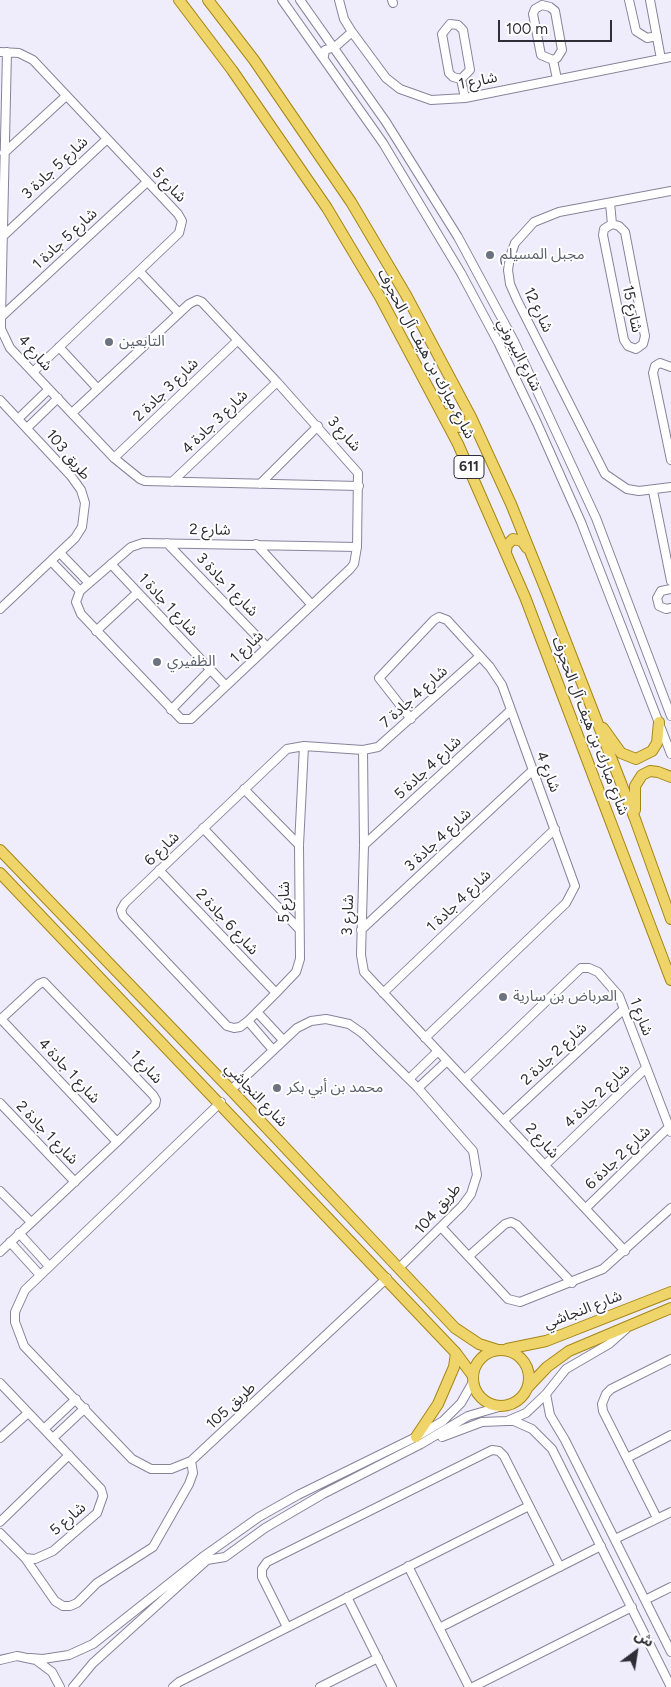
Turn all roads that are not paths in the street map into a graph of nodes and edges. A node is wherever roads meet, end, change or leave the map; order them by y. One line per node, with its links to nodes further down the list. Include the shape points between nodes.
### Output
1 (179, 0): 35 (main road, شارع مبارك بن هيف آل الحجرف / 611, via 244,86 327,208)
2 (208, 0): 43 (main road, شارع مبارك بن هيف آل الحجرف / 611, via 254,60 351,202 406,295)
3 (282, 0): 11 (street, شارع البيروني)
4 (300, 0): 9 (street, شارع البيروني)
5 (339, 0): 8 (street, شارع 1, via 344,19)
6 (629, 0): 10 (street, via 636,31 643,37)
7 (650, 0): 10 (street)
8 (352, 32): 12 (street); 21 (street, شارع 1, via 386,78 400,89 431,100)
9 (327, 36): 11 (street, via 322,43); 12 (street, شارع البيروني)
10 (657, 36): 16 (street)
11 (315, 44): 14 (street, شارع البيروني)
12 (335, 47): 14 (street, via 328,48); 60 (street, شارع البيروني, via 386,122 473,263 553,422)
13 (3, 52): 20 (street, شارع 5, via 19,53 33,60); 23 (street, شارع 4)
14 (324, 56): 63 (street, شارع البيروني, via 383,143 469,289 537,423)
15 (671, 57): 16 (street, شارع 1)
16 (661, 59): 19 (street, شارع 1)
17 (553, 60): 17 (street, via 562,50 555,11 542,5 532,14 541,55); 19 (street)
18 (461, 79): 18 (street, via 470,70 463,30 450,24 442,34 449,73); 21 (street)
19 (557, 79): 21 (street, شارع 1)
20 (66, 96): 22 (street, شارع 5); 23 (street)
21 (465, 98)
22 (106, 140): 24 (street, شارع 5); 28 (street, شارع 5 جادة 3)
23 (4, 153): 28 (street, شارع 4)
24 (147, 182): 29 (street, شارع 5, via 178,214 182,227); 31 (street, شارع 5 جادة 1)
25 (671, 191): 26 (street, شارع 12)
26 (610, 203): 27 (street, شارع 15); 53 (street, شارع 12, via 559,212 534,222 523,231 510,257 510,284 605,474 627,489)
27 (612, 224): 27 (street, شارع 15, via 604,229 603,235 624,340 636,349 646,336 625,232)
28 (2, 238): 31 (street, شارع 4)
29 (139, 271): 30 (street); 33 (street, شارع 5)
30 (179, 313): 32 (street, شارع 3, via 194,301 202,302); 39 (street, شارع 3)
31 (1, 317): 36 (street, شارع 4, via 5,340)
32 (237, 341): 37 (street, شارع 3); 47 (street, شارع 3 جادة 2)
33 (59, 347): 36 (street, شارع 5); 39 (street)
34 (671, 366): 48 (street, via 660,363 653,373)
35 (421, 371): 43 (main road, via 457,426 466,426); 57 (main road, شارع مبارك بن هيف آل الحجرف / 611)
36 (33, 372): 38 (street, شارع 4)
37 (277, 382): 45 (street, شارع 3); 49 (street, شارع 3 جادة 4)
38 (49, 389): 40 (street, شارع 4); 44 (street)
39 (98, 389): 42 (street, شارع 3)
40 (58, 398): 42 (street); 46 (street, طريق 103)
41 (0, 400): 44 (street, طريق 103)
42 (72, 412): 47 (street)
43 (471, 417): 58 (main road, شارع مبارك بن هيف آل الحجرف / 611, via 512,504)
44 (18, 419): 46 (street, طريق 103)
45 (318, 426): 50 (street); 51 (street, شارع 3, via 355,467)
46 (27, 428): 59 (street, طريق 103, via 71,476 85,502 82,527)
47 (114, 458): 49 (street, via 140,479)
48 (671, 460)
49 (172, 482): 50 (street)
50 (260, 484): 51 (street)
51 (359, 486): 56 (street, شارع 1)
52 (671, 487): 53 (street, شارع 12)
53 (653, 491): 65 (street)
54 (168, 543): 55 (street, شارع 2); 62 (street, شارع 2, via 136,545); 75 (street, شارع 1 جادة 3)
55 (256, 544): 56 (street, شارع 2); 71 (street)
56 (357, 546): 71 (street, شارع 1, via 354,564)
57 (506, 551): 58 (main road, via 513,539 522,541); 102 (main road, شارع مبارك بن هيف آل الحجرف / 611)
58 (529, 551): 82 (main road, شارع مبارك بن هيف آل الحجرف / 611)
59 (60, 553): 61 (street, طريق 103); 66 (street)
60 (611, 560): 63 (street, via 604,568); 64 (street, شارع البيروني)
61 (51, 562): 69 (street); 73 (street, طريق 103)
62 (111, 564): 66 (street, شارع 2); 70 (street, شارع 1 جادة 1)
63 (597, 564): 67 (street, شارع البيروني)
64 (619, 580): 67 (street, via 610,578); 81 (street, شارع البيروني)
65 (671, 581)
66 (89, 583): 69 (street, شارع 2)
67 (605, 584): 84 (street, شارع البيروني)
68 (671, 589): 72 (street, via 661,591 657,598 659,606)
69 (80, 591): 74 (street, شارع 1, via 77,608)
70 (137, 593): 74 (street); 77 (street, شارع 1 جادة 1)
71 (312, 604): 75 (street, شارع 1)
72 (671, 608)
73 (0, 609)
74 (96, 631): 79 (street, شارع 1)
75 (267, 647): 78 (street, شارع 1)
76 (480, 656): 80 (street, شارع 4, via 499,680); 83 (street, شارع 4 جادة 7); 83 (street, شارع 4, via 447,620 440,617 434,620 378,678)
77 (210, 670): 78 (street, شارع 1 جادة 1); 79 (street)
78 (226, 686): 79 (street, شارع 1, via 191,719 180,719)
79 (171, 710)
80 (510, 711): 88 (street, شارع 4); 95 (street, شارع 4 جادة 5)
81 (671, 716)
82 (594, 717): 84 (main road, via 621,753 636,759 652,751 657,743); 91 (main road, شارع مبارك بن هيف آل الحجرف / 611)
83 (411, 719): 86 (street, شارع 4 جادة 7, via 378,748)
84 (659, 722): 87 (street, شارع البيروني)
85 (304, 746): 86 (street, شارع 6); 90 (street, شارع 6, via 287,749); 94 (street, شارع 5)
86 (363, 750): 95 (street, شارع 3)
87 (671, 754)
88 (533, 770): 93 (street, شارع 4); 101 (street, شارع 4 جادة 3)
89 (671, 777): 91 (main road, via 650,771 637,780)
90 (244, 789): 92 (street, شارع 6); 94 (street)
91 (635, 819): 99 (main road, شارع مبارك بن هيف آل الحجرف / 611)
92 (203, 828): 97 (street, شارع 6); 100 (street)
93 (555, 830): 104 (street, شارع 4 جادة 1); 110 (street, شارع 4, via 574,879 573,893)
94 (299, 845): 100 (street, شارع 5)
95 (364, 845): 101 (street, شارع 3)
96 (0, 850): 119 (main road, شارع النجاشي)
97 (159, 870): 103 (street, شارع 6 جادة 2); 109 (street, شارع 6, via 124,904 123,916 227,1026)
98 (0, 873): 120 (main road, شارع النجاشي)
99 (671, 919)
100 (299, 929): 103 (street, شارع 5, via 300,959 296,972)
101 (361, 930): 104 (street, شارع 3, via 364,972)
102 (671, 980)
103 (276, 993): 106 (street, شارع 5)
104 (383, 993): 110 (street, شارع 3)
105 (624, 1009): 115 (street, شارع 1); 117 (street, شارع 1, via 612,986 598,972 581,968); 122 (street, شارع 2 جادة 2)
106 (257, 1012): 108 (street, شارع 5); 111 (street)
107 (1, 1019): 124 (street, شارع 1 جادة 4); 124 (street, شارع 1, via 44,982 153,1095 155,1105)
108 (248, 1021): 109 (street, شارع 5); 112 (street)
109 (234, 1028)
110 (425, 1038): 113 (street, شارع 3)
111 (283, 1040): 112 (street, طريق 104); 116 (street, طريق 104, via 311,1021 339,1020 362,1033)
112 (273, 1050): 119 (street, طريق 104)
113 (438, 1051): 114 (street, شارع 2); 116 (street)
114 (447, 1060): 117 (street, شارع 2); 118 (street)
115 (646, 1068): 123 (street, شارع 1); 125 (street, شارع 2 جادة 4)
116 (409, 1079): 118 (street, طريق 104)
117 (465, 1079): 122 (street, شارع 2)
118 (418, 1088): 137 (street, طريق 104, via 466,1142 477,1163 471,1194)
119 (231, 1090): 128 (main road, شارع النجاشي)
120 (221, 1102): 130 (main road, شارع النجاشي); 143 (street, طريق 105)
121 (0, 1103): 126 (street, شارع 1 جادة 2)
122 (504, 1120): 125 (street, شارع 2)
123 (670, 1130): 133 (street, شارع 2 جادة 6)
124 (117, 1142): 126 (street, شارع 1)
125 (545, 1165): 133 (street, شارع 2)
126 (75, 1182): 136 (street, شارع 1)
127 (0, 1191): 129 (street)
128 (326, 1191): 130 (main road, via 322,1199); 132 (main road, شارع النجاشي)
129 (7, 1198): 131 (street); 136 (street)
130 (314, 1201): 135 (main road, شارع النجاشي)
131 (0, 1204)
132 (341, 1207): 135 (main road, via 333,1210); 144 (main road, شارع النجاشي)
133 (586, 1208): 140 (street, شارع 2)
134 (671, 1208): 140 (street)
135 (330, 1218): 146 (main road, شارع النجاشي)
136 (31, 1222): 138 (street)
137 (442, 1228): 142 (street); 144 (street, طريق 104)
138 (19, 1233): 139 (street); 143 (street)
139 (10, 1242): 141 (street); 145 (street)
140 (625, 1251): 147 (street, via 603,1269)
141 (0, 1252)
142 (469, 1256): 147 (street, via 508,1299 515,1301 520,1302); 147 (street, via 511,1222)
143 (49, 1266): 145 (street, طريق 105)
144 (399, 1268): 151 (main road, شارع النجاشي, via 454,1328 479,1344)
145 (40, 1275): 158 (street, طريق 105, via 19,1301 15,1312 17,1333 24,1346)
146 (386, 1278): 152 (main road, شارع النجاشي); 170 (street, طريق 105)
147 (572, 1282)
148 (671, 1292): 151 (main road, شارع النجاشي, via 546,1341)
149 (671, 1308): 150 (main road, شارع النجاشي)
150 (631, 1324): 156 (main road, شارع النجاشي, via 569,1351); 157 (street, via 609,1344 566,1368)
151 (501, 1350): 154 (main road, via 481,1359); 156 (main road, via 516,1354 525,1363 530,1375)
152 (456, 1353): 154 (main road, شارع النجاشي); 167 (main road, via 454,1367)
153 (671, 1359): 169 (street, via 611,1389 604,1397 603,1411)
154 (473, 1379): 159 (main road, via 482,1399); 167 (street, via 468,1393 453,1412)
155 (0, 1383): 161 (street)
156 (528, 1387): 159 (main road, via 517,1402)
157 (546, 1394): 162 (street, via 526,1413); 176 (street, via 550,1416 566,1440)
158 (76, 1398): 160 (street, طريق 105); 163 (street)
159 (499, 1407): 167 (street, via 475,1413)
160 (84, 1408): 166 (street); 170 (street, طريق 105, via 132,1459 142,1465 151,1469 171,1469)
161 (28, 1413): 163 (street, شارع 5); 165 (street)
162 (507, 1421): 167 (street, via 482,1422); 177 (street, via 532,1429 552,1449)
163 (44, 1429): 166 (street, شارع 5)
164 (671, 1435): 169 (street)
165 (0, 1438)
166 (53, 1438): 168 (street, شارع 5)
167 (419, 1440): 189 (street, via 333,1476 259,1517 82,1650 56,1658); 192 (street, via 265,1528 225,1556 207,1560 93,1663)
168 (69, 1455): 174 (street); 178 (street, شارع 5, via 102,1489 101,1504 97,1513 53,1550 35,1559)
169 (626, 1458): 173 (street)
170 (191, 1461): 178 (street, via 193,1473 189,1484 153,1547 97,1583 77,1603 63,1606 55,1601)
171 (529, 1506): 179 (street); 180 (street); 185 (street, via 504,1456 492,1450 271,1560 262,1569 262,1577)
172 (671, 1512): 173 (street)
173 (657, 1518): 176 (street)
174 (0, 1522)
175 (0, 1533): 178 (street)
176 (615, 1539): 183 (street)
177 (601, 1546): 180 (street); 184 (street)
178 (25, 1558)
179 (408, 1566): 182 (street); 186 (street)
180 (560, 1567): 186 (street)
181 (671, 1587): 183 (street)
182 (347, 1597): 185 (street); 190 (street)
183 (645, 1600): 187 (street)
184 (632, 1607): 197 (street); 198 (street)
185 (287, 1627): 193 (street)
186 (439, 1628): 196 (street)
187 (671, 1652)
188 (1, 1658): 189 (street)
189 (30, 1658): 191 (street, via 48,1667)
190 (378, 1658): 194 (street); 195 (street)
191 (60, 1687)
192 (73, 1687)
193 (173, 1687)
194 (320, 1687)
195 (392, 1687)
196 (468, 1687)
197 (474, 1687)
198 (671, 1687)

